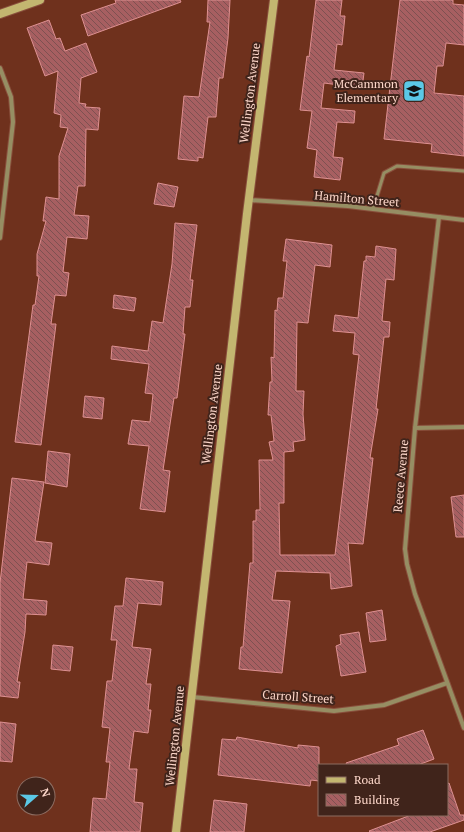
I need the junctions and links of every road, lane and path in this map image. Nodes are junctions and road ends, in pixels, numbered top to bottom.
1 (40, 0) edge
2 (274, 0) edge
3 (0, 14) edge
4 (0, 68) edge
5 (464, 172) edge
6 (248, 200) junction
7 (374, 209) junction
8 (439, 217) junction
9 (464, 220) edge
10 (0, 238) edge
11 (464, 427) edge
12 (415, 428) junction
13 (447, 683) junction
14 (191, 697) junction
15 (464, 728) edge
16 (176, 832) edge

1 - 3 street
2 - 6 street, Wellington Avenue
4 - 10 street
5 - 7 lane
6 - 7 street, Hamilton Street
6 - 14 street, Wellington Avenue
7 - 8 street, Hamilton Street
8 - 9 street, Hamilton Street
8 - 12 street, Reece Avenue
11 - 12 street
12 - 13 street, Reece Avenue
13 - 14 street, Carroll Street
13 - 15 street, Reece Avenue
14 - 16 street, Wellington Avenue

